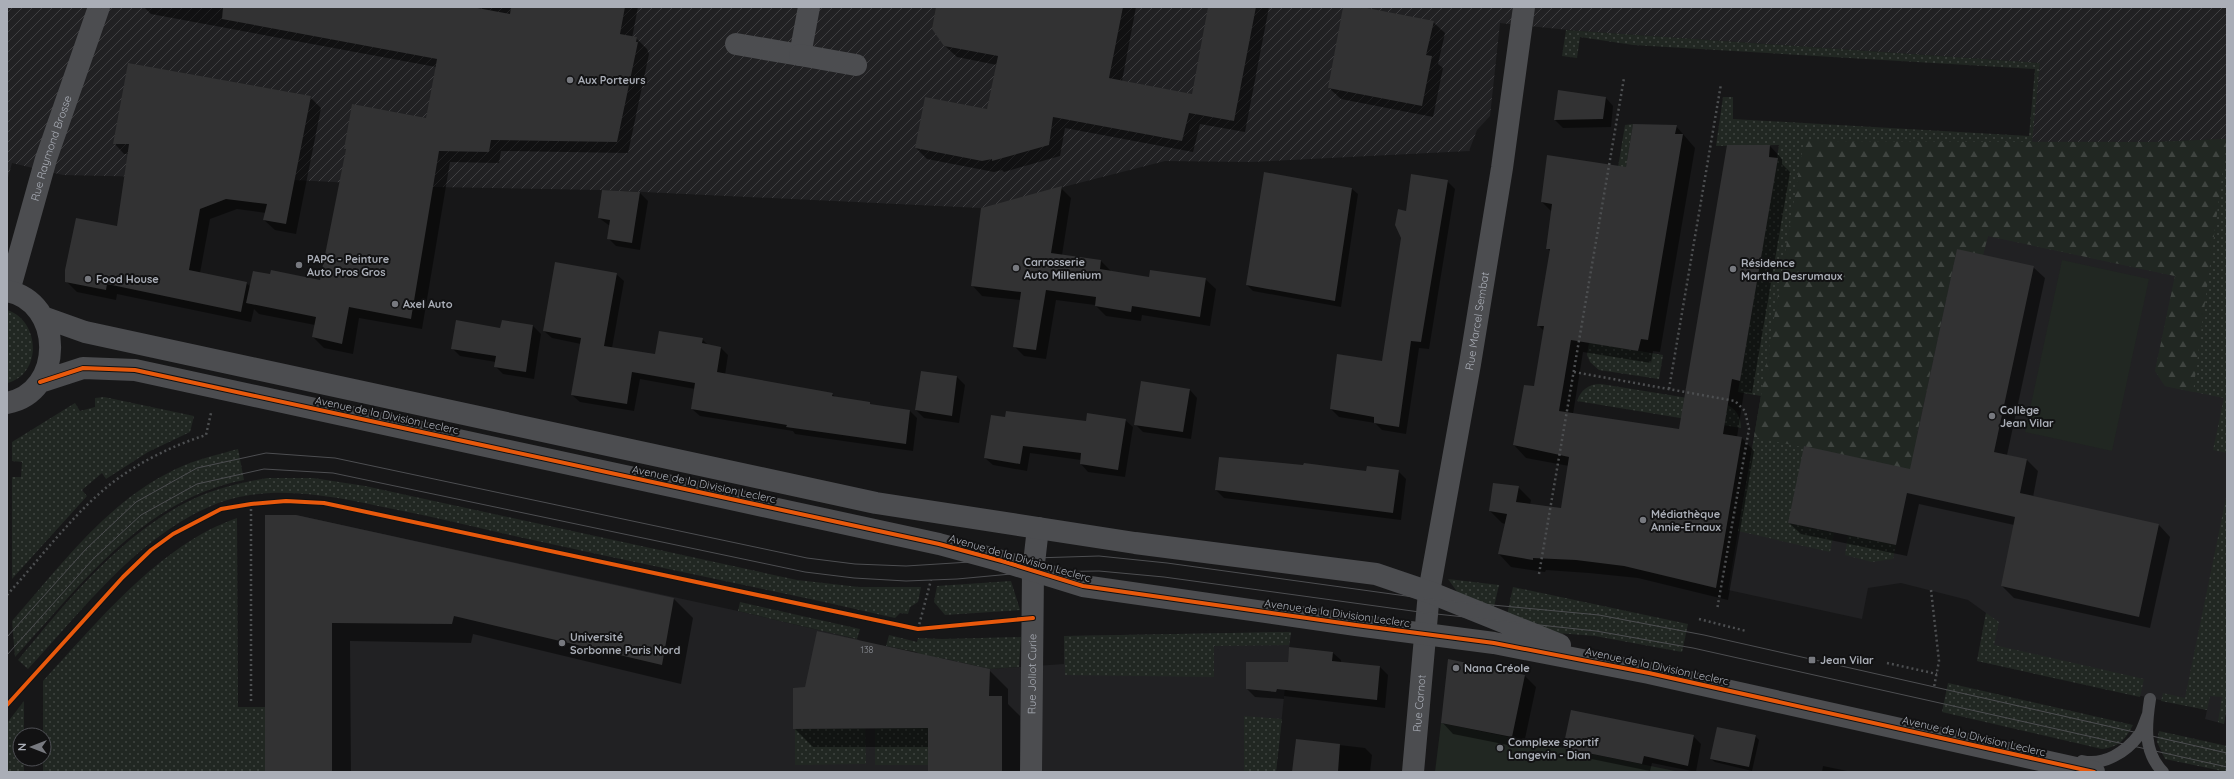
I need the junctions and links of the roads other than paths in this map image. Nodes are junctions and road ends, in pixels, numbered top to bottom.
1 (99, 7) edge
2 (809, 7) edge
3 (1524, 7) edge
4 (736, 44) dead end
5 (800, 55) junction
6 (856, 65) dead end
7 (8, 291) edge
8 (43, 317) junction
9 (40, 382) junction
10 (7, 403) edge
11 (1038, 528) junction
12 (1033, 570) junction
13 (1429, 592) junction
14 (1425, 634) junction
15 (1649, 673) junction
16 (2150, 699) dead end
17 (2148, 714) junction
18 (2026, 758) junction
19 (1031, 772) edge
20 (1413, 772) edge
21 (2094, 772) edge
22 (2163, 772) edge

1 - 7 street, Rue Raymond Brosse
2 - 5 street
3 - 13 street, Rue Marcel Sembat
4 - 5 street
5 - 6 street
7 - 8 street, Avenue de la Division Leclerc
8 - 9 street, Avenue de la Division Leclerc
8 - 11 street, Avenue de la Division Leclerc
9 - 10 street, Avenue de la Division Leclerc
9 - 12 street, Avenue de la Division Leclerc
11 - 12 street, Rue Joliot Curie
11 - 13 street, Avenue de la Division Leclerc
12 - 14 street, Avenue de la Division Leclerc
12 - 19 street, Rue Joliot Curie
13 - 14 street, Rue Marcel Sembat
13 - 15 street, Avenue de la Division Leclerc
14 - 15 street, Avenue de la Division Leclerc
14 - 20 street, Rue Carnot
15 - 18 street, Avenue de la Division Leclerc
16 - 17 lane
17 - 18 lane
17 - 22 lane
18 - 21 street, Avenue de la Division Leclerc

